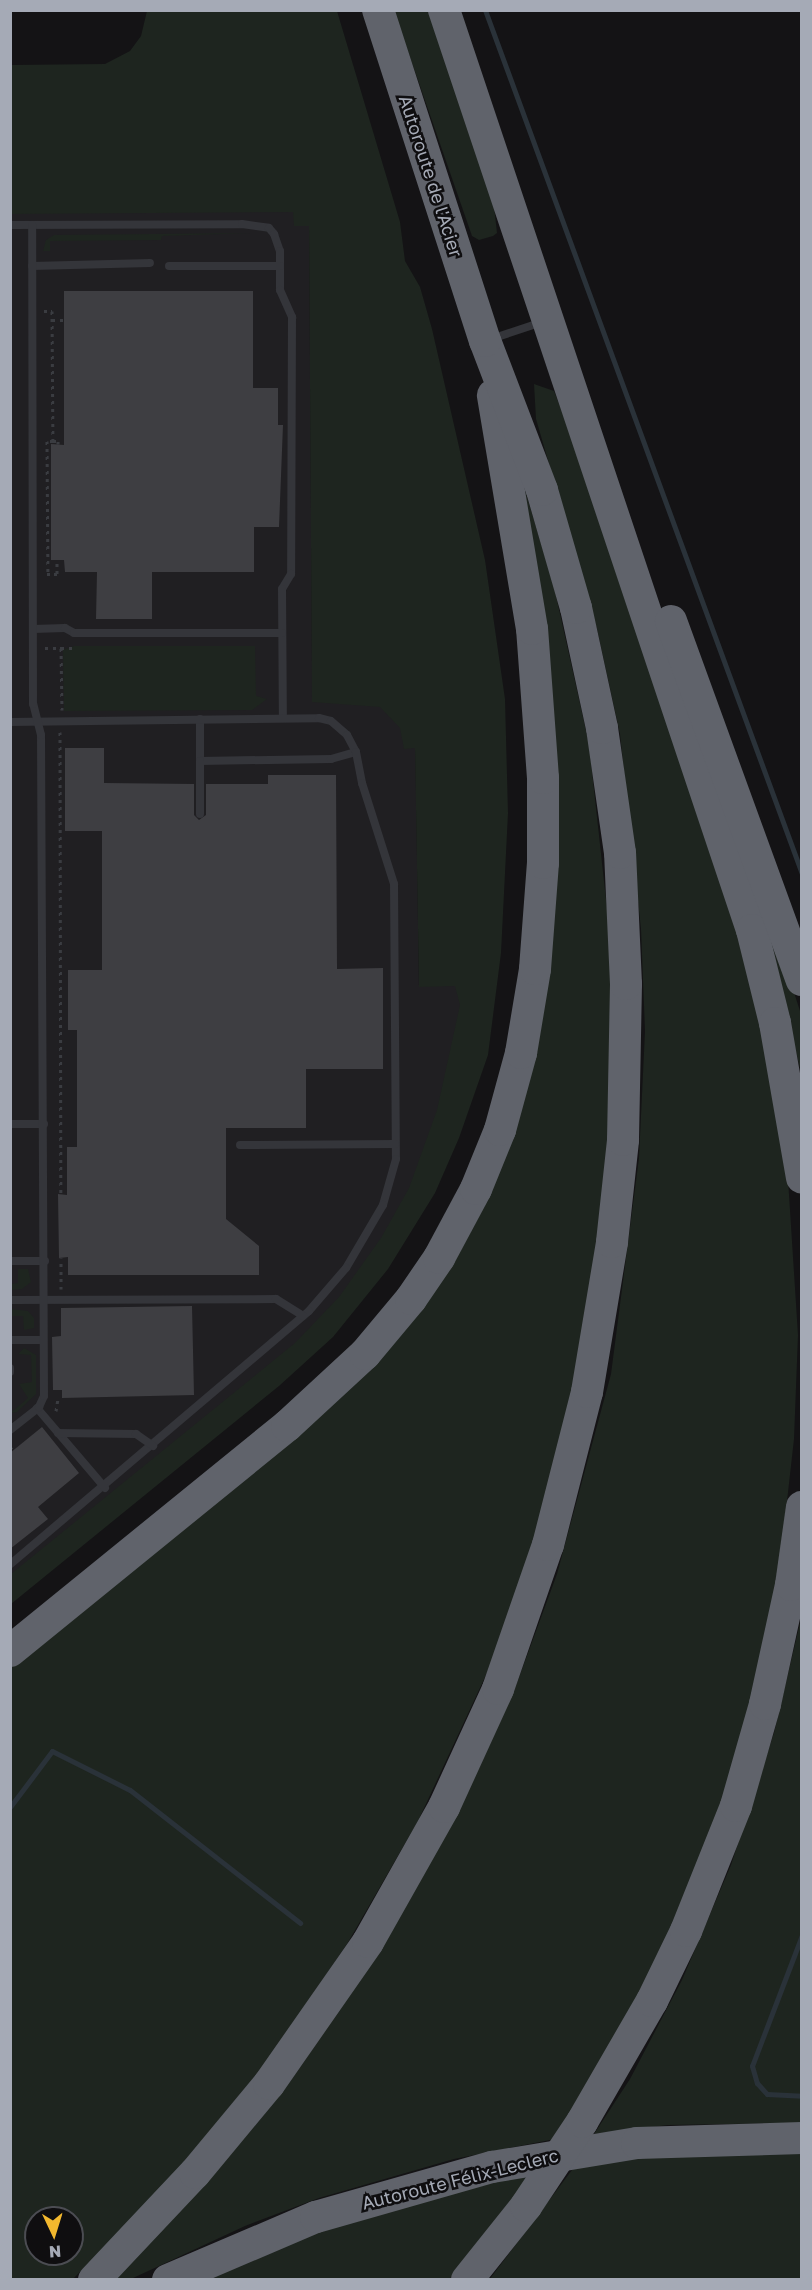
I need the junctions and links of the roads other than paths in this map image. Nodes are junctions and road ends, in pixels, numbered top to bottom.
1 (378, 10) edge
2 (444, 10) edge
3 (10, 225) edge
4 (32, 225) junction
5 (150, 263) dead end
6 (32, 266) junction
7 (169, 266) dead end
8 (280, 266) junction
9 (552, 318) junction
10 (485, 341) junction
11 (33, 629) junction
12 (282, 633) junction
13 (283, 718) junction
14 (200, 719) junction
15 (10, 722) edge
16 (38, 722) junction
17 (356, 752) junction
18 (200, 761) junction
19 (200, 814) dead end
20 (801, 980) edge
21 (10, 1124) edge
22 (44, 1124) junction
23 (395, 1144) junction
24 (240, 1145) dead end
25 (801, 1178) edge
26 (45, 1260) junction
27 (10, 1261) edge
28 (10, 1300) edge
29 (44, 1300) junction
30 (303, 1317) junction
31 (10, 1340) edge
32 (43, 1340) junction
33 (37, 1408) junction
34 (10, 1430) edge
35 (58, 1432) junction
36 (153, 1446) junction
37 (105, 1488) junction
38 (801, 1507) edge
39 (10, 1565) edge
40 (10, 1651) edge
41 (801, 2138) edge
42 (94, 2280) edge
43 (168, 2280) edge
44 (467, 2280) edge

1 - 10 highway, Autoroute de l'Acier
2 - 9 highway
3 - 4 lane
4 - 6 lane
4 - 8 lane
5 - 6 lane
6 - 11 lane
7 - 8 lane
8 - 12 lane
9 - 10 lane
9 - 20 highway
9 - 25 highway
10 - 40 highway
10 - 42 highway
11 - 12 lane
11 - 16 lane
12 - 13 lane
13 - 14 lane
13 - 17 lane
14 - 16 lane
14 - 18 lane
15 - 16 lane
16 - 22 lane
17 - 18 lane
17 - 23 lane
18 - 19 lane
21 - 22 lane
22 - 26 lane
23 - 24 lane
23 - 30 lane
26 - 27 lane
26 - 29 lane
28 - 29 lane
29 - 30 lane
29 - 32 lane
30 - 36 lane
31 - 32 lane
32 - 33 lane
33 - 34 lane
33 - 35 lane
35 - 36 lane
35 - 37 lane
36 - 37 lane
37 - 39 lane
38 - 44 highway
41 - 43 highway, Autoroute Félix-Leclerc

